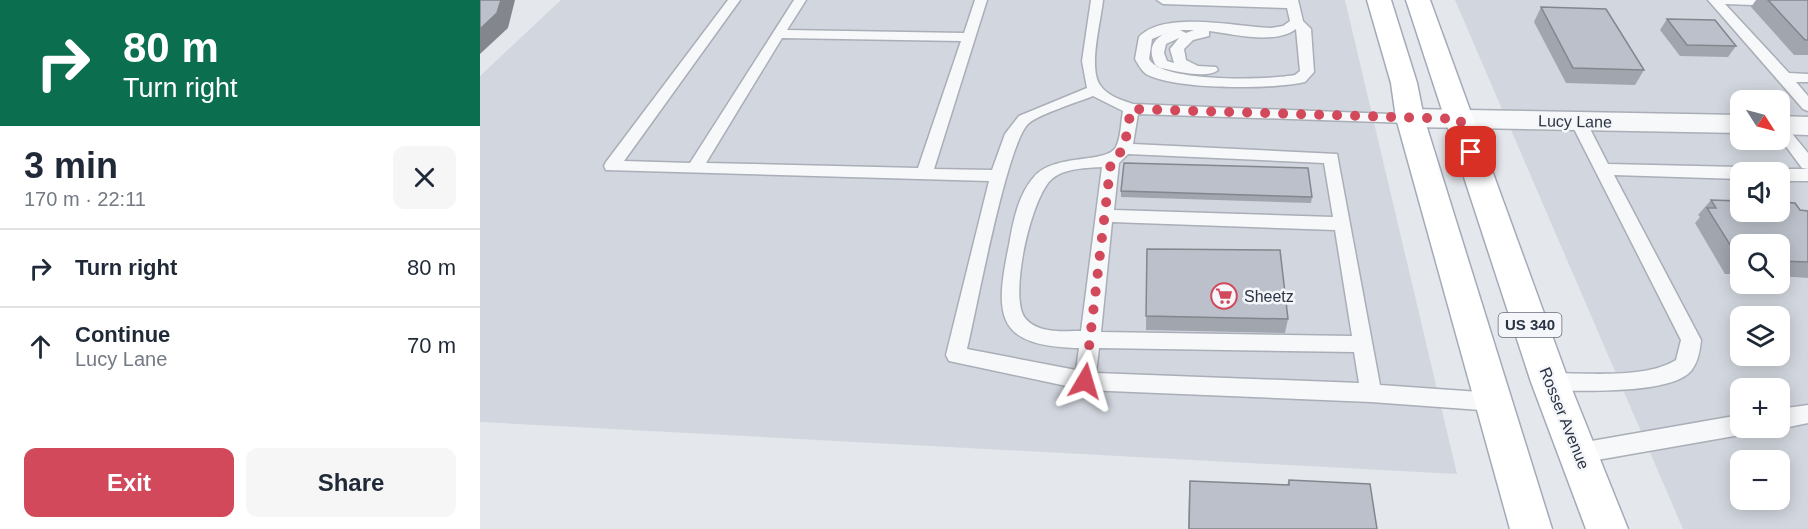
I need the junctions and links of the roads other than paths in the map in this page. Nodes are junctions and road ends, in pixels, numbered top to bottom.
1 (734, 0) edge
2 (800, 0) edge
3 (981, 0) edge
4 (1097, 0) edge
5 (1163, 0) edge
6 (1379, 0) edge
7 (1418, 0) edge
8 (1292, 2) edge
9 (1808, 3) edge
10 (1297, 22) junction
11 (1194, 33) junction
12 (1257, 33) junction
13 (778, 34) junction
14 (970, 37) junction
15 (1307, 65) junction
16 (1196, 70) junction
17 (1785, 77) junction
18 (1808, 78) edge
19 (1095, 90) junction
20 (1808, 106) edge
21 (1131, 109) junction
22 (1410, 118) junction
23 (1460, 119) junction
24 (1578, 121) junction
25 (1730, 124) edge
26 (1790, 126) edge
27 (1808, 126) edge
28 (1790, 140) edge
29 (1117, 155) junction
30 (1808, 164) edge
31 (695, 167) junction
32 (1602, 169) junction
33 (1730, 173) edge
34 (1790, 174) edge
35 (924, 175) junction
36 (1808, 175) edge
37 (998, 176) junction
38 (1104, 216) junction
39 (1342, 224) junction
40 (1090, 339) junction
41 (1363, 345) junction
42 (1085, 381) junction
43 (1550, 382) junction
44 (1371, 393) junction
45 (1494, 402) junction
46 (1808, 414) edge
47 (1790, 416) edge
48 (1730, 427) edge
49 (1580, 453) junction
50 (1531, 529) edge
51 (1607, 529) edge

1 - 31 lane
2 - 13 lane
3 - 14 lane
4 - 19 lane
5 - 8 lane
6 - 22 main road, US 340
7 - 23 main road, Rosser Avenue / US 340
8 - 10 lane
9 - 17 lane
10 - 12 lane
10 - 15 lane
11 - 12 lane
11 - 16 lane
11 - 16 lane
12 - 15 lane
13 - 14 lane
13 - 31 lane
14 - 35 lane
15 - 16 lane
17 - 18 lane
17 - 20 lane
19 - 21 lane
19 - 37 lane
21 - 22 lane
21 - 29 lane
22 - 23 street, Lucy Lane
22 - 45 main road, US 340
23 - 24 street, Lucy Lane
23 - 43 main road, Rosser Avenue / US 340
24 - 25 street, Lucy Lane
24 - 32 lane
26 - 27 street
28 - 30 lane
29 - 38 lane
29 - 39 lane
29 - 40 lane
31 - 35 lane
32 - 33 lane
32 - 43 lane
34 - 36 lane
35 - 37 lane
37 - 42 lane
38 - 39 lane
38 - 40 lane
39 - 41 lane
40 - 41 lane
40 - 42 lane
41 - 44 lane
42 - 44 lane
43 - 49 main road, Rosser Avenue / US 340
44 - 45 lane
45 - 50 main road, US 340
46 - 47 lane
48 - 49 lane
49 - 51 main road, Rosser Avenue / US 340

